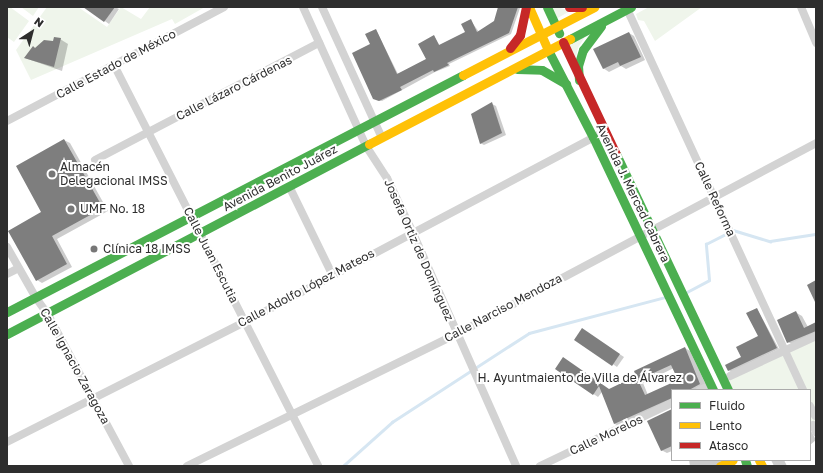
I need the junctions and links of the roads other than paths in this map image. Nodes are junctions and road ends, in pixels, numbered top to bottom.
1 (224, 7) edge
2 (303, 7) edge
3 (322, 7) edge
4 (526, 7) edge
5 (529, 7) edge
6 (547, 7) edge
7 (569, 7) edge
8 (582, 7) edge
9 (594, 7) edge
10 (801, 7) edge
11 (629, 8) edge
12 (608, 19) junction
13 (556, 26) junction
14 (541, 34) junction
15 (563, 42) junction
16 (319, 43) junction
17 (816, 43) edge
18 (509, 50) junction
19 (548, 50) junction
20 (114, 65) junction
21 (514, 70) junction
22 (579, 80) junction
23 (566, 84) junction
24 (374, 120) junction
25 (7, 121) edge
26 (358, 128) junction
27 (148, 132) junction
28 (604, 132) junction
29 (593, 137) junction
30 (382, 138) junction
31 (816, 143) edge
32 (366, 146) junction
33 (95, 160) dead end
34 (290, 188) junction
35 (714, 197) junction
36 (191, 216) junction
37 (652, 229) junction
38 (412, 231) junction
39 (200, 233) junction
40 (640, 235) junction
41 (7, 247) edge
42 (19, 268) junction
43 (7, 274) edge
44 (332, 274) junction
45 (682, 292) junction
46 (670, 297) junction
47 (36, 298) junction
48 (7, 312) edge
49 (47, 313) junction
50 (245, 322) junction
51 (7, 334) edge
52 (456, 334) junction
53 (816, 336) edge
54 (784, 351) junction
55 (730, 376) dead end
56 (712, 388) edge
57 (728, 389) edge
58 (802, 389) edge
59 (92, 397) junction
60 (671, 403) edge
61 (811, 410) edge
62 (292, 416) junction
63 (814, 421) edge
64 (7, 442) edge
65 (731, 461) edge
66 (129, 466) edge
67 (187, 466) edge
68 (318, 466) edge
69 (516, 466) edge
70 (540, 466) edge
71 (720, 466) edge

1 - 20 street, Calle Estado de México
2 - 16 street, Josefa Ortiz de Domínguez
3 - 24 street
4 - 18 main road
5 - 14 main road, Avenida J. Merced Cabrera
6 - 13 main road, Avenida J. Merced Cabrera
7 - 8 main road
9 - 13 main road, Avenida Benito Juárez
10 - 17 street
11 - 12 main road, Avenida Benito Juárez
11 - 35 street, Calle Reforma
12 - 15 main road, Avenida Benito Juárez
12 - 22 main road
13 - 14 main road, Avenida Benito Juárez
13 - 15 main road, Avenida J. Merced Cabrera
14 - 18 main road, Avenida Benito Juárez
14 - 19 main road, Avenida J. Merced Cabrera
15 - 19 main road, Avenida Benito Juárez
15 - 22 main road, Avenida J. Merced Cabrera
16 - 26 street, Josefa Ortiz de Domínguez
16 - 27 street, Calle Lázaro Cárdenas
18 - 24 main road, Avenida Benito Juárez
19 - 21 main road, Avenida Benito Juárez
19 - 23 main road, Avenida J. Merced Cabrera
20 - 25 street, Calle Estado de México
20 - 27 street, Calle Juan Escutia
21 - 23 main road
21 - 30 main road, Avenida Benito Juárez
22 - 28 main road, Avenida J. Merced Cabrera
23 - 29 main road, Avenida J. Merced Cabrera
24 - 26 main road, Avenida Benito Juárez
24 - 30 street
26 - 32 street, Josefa Ortiz de Domínguez
26 - 36 main road, Avenida Benito Juárez
27 - 33 street, Calle Lázaro Cárdenas
27 - 36 street, Calle Juan Escutia
28 - 29 street, Calle Adolfo López Mateos
28 - 37 main road, Avenida J. Merced Cabrera
29 - 38 street, Calle Adolfo López Mateos
29 - 40 main road, Avenida J. Merced Cabrera
30 - 32 main road, Avenida Benito Juárez
31 - 35 street, Calle Narciso Mendoza
32 - 34 main road, Avenida Benito Juárez
32 - 38 street, Josefa Ortiz de Domínguez
34 - 39 main road, Avenida Benito Juárez
34 - 44 street
35 - 37 street, Calle Narciso Mendoza
35 - 54 street, Calle Reforma
36 - 39 street, Calle Juan Escutia
36 - 47 main road, Avenida Benito Juárez
37 - 40 street, Calle Narciso Mendoza
37 - 45 main road, Avenida J. Merced Cabrera
38 - 44 street, Calle Adolfo López Mateos
38 - 52 street, Josefa Ortiz de Domínguez
39 - 49 main road, Avenida Benito Juárez
39 - 50 street, Calle Juan Escutia
40 - 46 main road, Avenida J. Merced Cabrera
40 - 52 street, Calle Narciso Mendoza
41 - 42 street, Calle Ignacio Zaragoza
42 - 43 street
42 - 47 street, Calle Ignacio Zaragoza
44 - 50 street, Calle Adolfo López Mateos
45 - 46 main road
45 - 57 main road, Avenida J. Merced Cabrera
46 - 56 main road, Avenida J. Merced Cabrera
47 - 48 main road, Avenida Benito Juárez
47 - 49 street, Calle Ignacio Zaragoza
49 - 51 main road, Avenida Benito Juárez
49 - 59 street, Calle Ignacio Zaragoza
50 - 59 street, Calle Adolfo López Mateos
50 - 62 street, Calle Juan Escutia
52 - 62 street, Calle Narciso Mendoza
52 - 69 street, Josefa Ortiz de Domínguez
53 - 54 street
54 - 55 street
54 - 58 street, Calle Reforma
59 - 64 street, Calle Adolfo López Mateos
59 - 66 street, Calle Ignacio Zaragoza
60 - 70 street, Calle Morelos
61 - 63 street
62 - 67 street, Calle Narciso Mendoza
62 - 68 street, Calle Juan Escutia
65 - 71 main road

